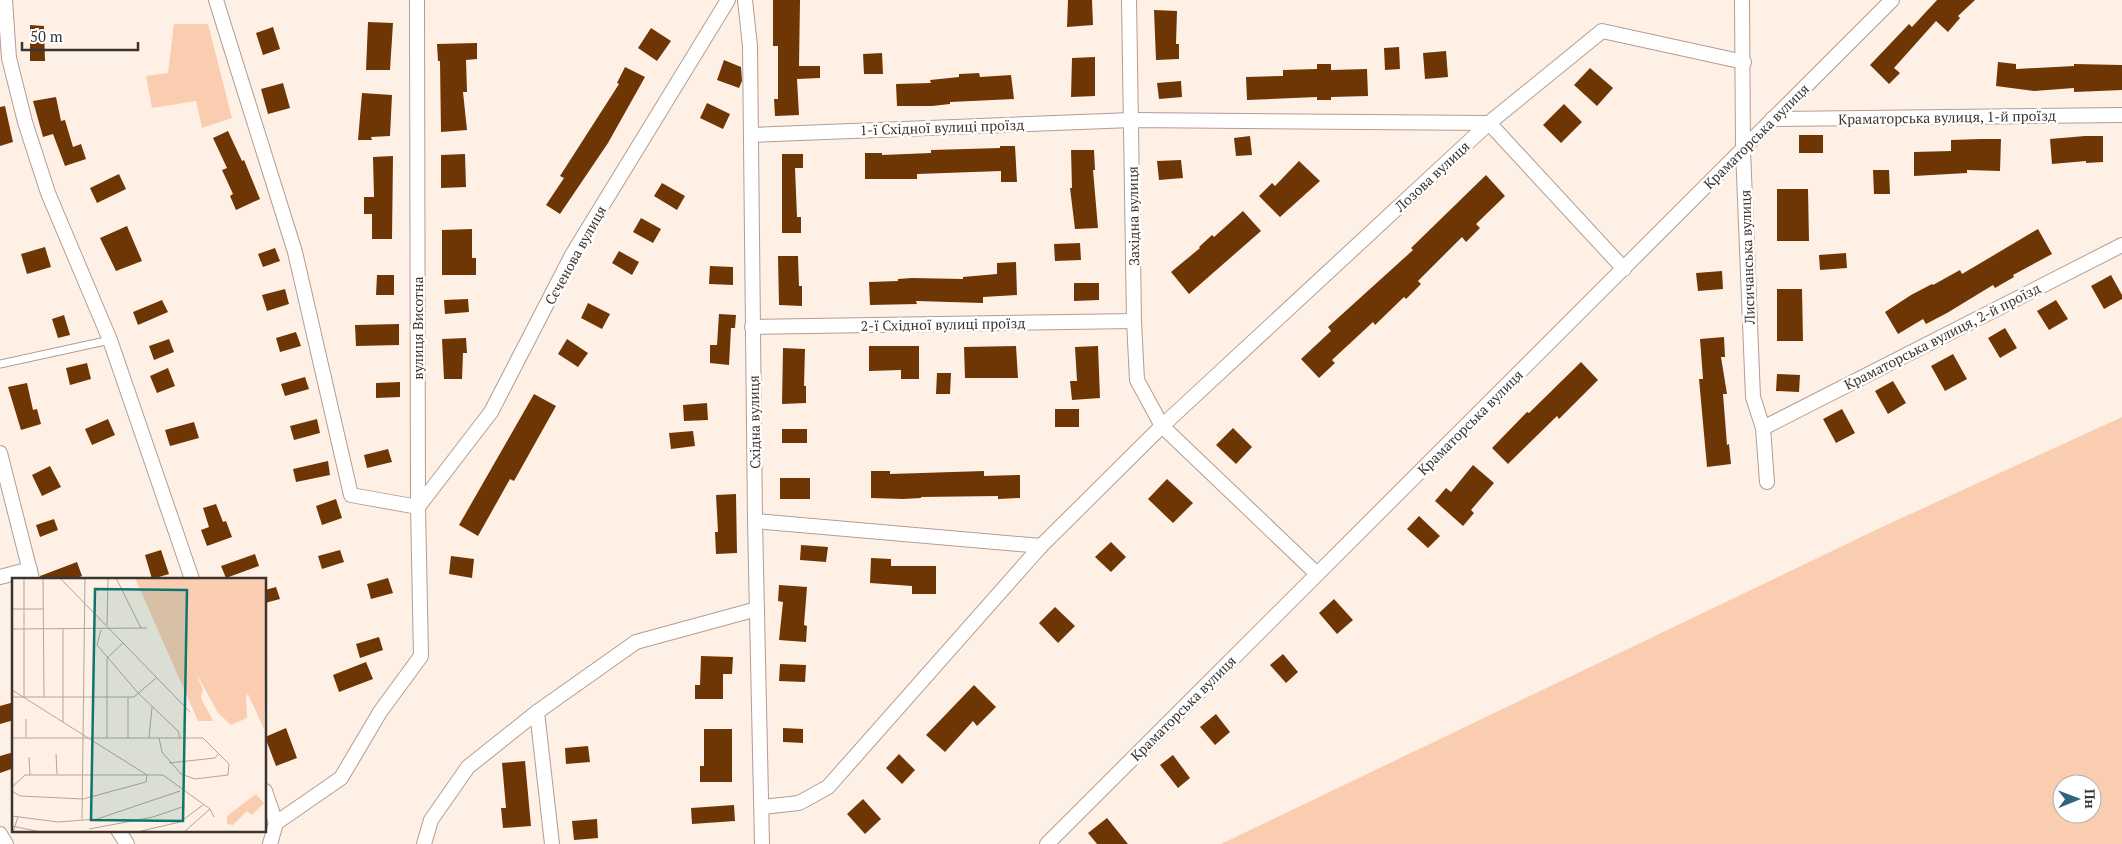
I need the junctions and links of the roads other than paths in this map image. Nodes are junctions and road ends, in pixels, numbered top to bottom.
1 (5, 0) edge
2 (216, 0) edge
3 (417, 0) edge
4 (728, 0) edge
5 (745, 0) edge
6 (1128, 0) edge
7 (1742, 0) edge
8 (1892, 0) edge
9 (1744, 62) junction
10 (2122, 115) edge
11 (1772, 119) junction
12 (1132, 120) junction
13 (1489, 123) junction
14 (752, 135) junction
15 (1743, 150) junction
16 (2122, 244) edge
17 (1624, 269) junction
18 (1134, 321) junction
19 (752, 328) junction
20 (110, 340) junction
21 (0, 364) edge
22 (1162, 426) junction
23 (1763, 428) junction
24 (0, 453) edge
25 (1767, 482) dead end
26 (418, 507) junction
27 (755, 521) junction
28 (1041, 546) junction
29 (31, 574) edge
30 (1317, 574) junction
31 (0, 577) edge
32 (192, 578) edge
33 (757, 609) junction
34 (537, 712) junction
35 (266, 794) edge
36 (762, 807) junction
37 (276, 823) junction
38 (119, 832) edge
39 (0, 834) edge
40 (6, 844) edge
41 (127, 844) edge
42 (270, 844) edge
43 (424, 844) edge
44 (552, 844) edge
45 (762, 844) edge
46 (1047, 844) edge

1 - 20 street
2 - 26 street
3 - 26 street, вулиця Висотна
4 - 26 street, Сєченова вулиця
5 - 14 street, Східна вулиця
6 - 12 street, Західна вулиця
7 - 9 street, Лисичанська вулиця
8 - 11 street, Краматорська вулиця
9 - 13 street, Лозова вулиця
9 - 15 street, Лисичанська вулиця
10 - 11 street, Краматорська вулиця, 1-й проїзд
11 - 15 street, Краматорська вулиця
12 - 13 street, 1-ї Східної вулиці проїзд
12 - 14 street, 1-ї Східної вулиці проїзд
12 - 18 street, Західна вулиця
13 - 17 street
13 - 22 street, Лозова вулиця
14 - 19 street, Східна вулиця
15 - 17 street, Краматорська вулиця
15 - 23 street, Лисичанська вулиця
16 - 23 street, Краматорська вулиця, 2-й проїзд
17 - 30 street, Краматорська вулиця
18 - 19 street, 2-ї Східної вулиці проїзд
18 - 22 street, Західна вулиця
19 - 27 street, Східна вулиця
20 - 21 lane
20 - 32 street
22 - 28 street, Лозова вулиця
22 - 30 street, Західна вулиця
23 - 25 street, Лисичанська вулиця
24 - 29 street
26 - 37 street, вулиця Висотна
27 - 28 street
27 - 33 street, Східна вулиця
28 - 36 street, Лозова вулиця
29 - 31 street
30 - 46 street, Краматорська вулиця
33 - 34 street
33 - 36 street, Східна вулиця
34 - 43 street
34 - 44 street
35 - 37 street
36 - 45 street, Східна вулиця
37 - 42 street
38 - 41 street
39 - 40 street

